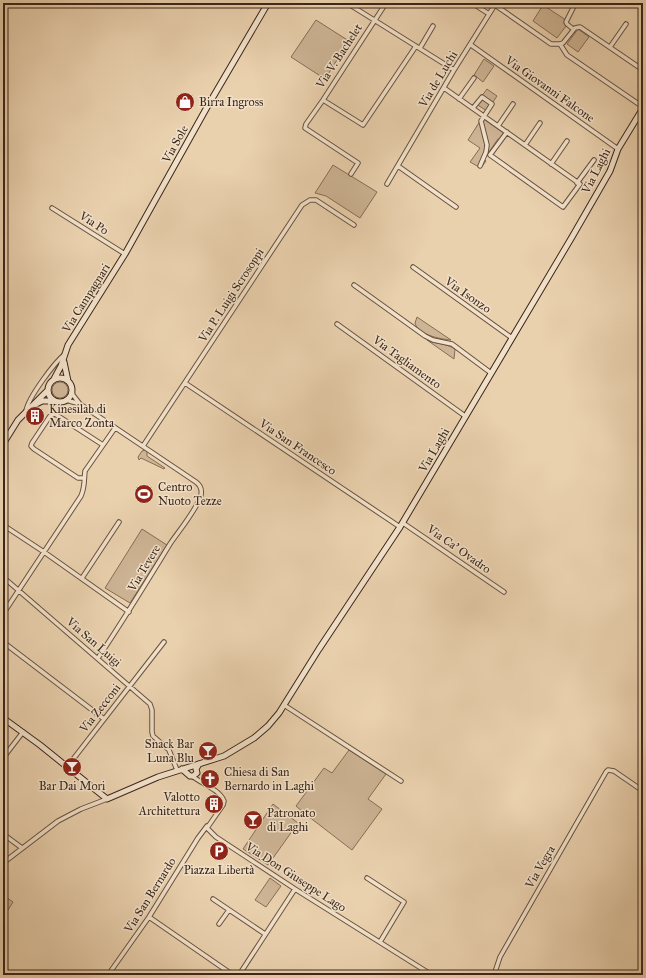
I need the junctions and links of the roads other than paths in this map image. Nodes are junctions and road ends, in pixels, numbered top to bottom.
1 (268, 3) edge
2 (348, 3) edge
3 (386, 3) edge
4 (472, 3) edge
5 (569, 3) edge
6 (496, 4) edge
7 (489, 14) junction
8 (375, 20) junction
9 (626, 24) dead end
10 (433, 26) dead end
11 (573, 29) junction
12 (560, 44) junction
13 (471, 45) junction
14 (418, 47) junction
15 (610, 47) junction
16 (454, 70) junction
17 (643, 70) edge
18 (474, 78) dead end
19 (444, 88) junction
20 (460, 98) junction
21 (322, 100) junction
22 (513, 104) dead end
23 (643, 107) edge
24 (473, 108) junction
25 (484, 116) junction
26 (540, 123) dead end
27 (498, 126) junction
28 (507, 132) junction
29 (567, 141) dead end
30 (524, 145) junction
31 (618, 149) junction
32 (594, 160) dead end
33 (551, 164) junction
34 (398, 166) junction
35 (480, 166) dead end
36 (351, 174) dead end
37 (577, 182) junction
38 (387, 184) dead end
39 (456, 207) dead end
40 (52, 208) dead end
41 (354, 225) dead end
42 (125, 254) junction
43 (413, 267) dead end
44 (354, 285) dead end
45 (337, 324) dead end
46 (512, 338) junction
47 (65, 353) junction
48 (63, 360) junction
49 (492, 372) junction
50 (54, 379) junction
51 (68, 381) junction
52 (185, 383) junction
53 (48, 390) junction
54 (72, 391) junction
55 (66, 400) junction
56 (54, 401) junction
57 (80, 404) junction
58 (33, 405) junction
59 (26, 412) junction
60 (465, 416) junction
61 (115, 428) junction
62 (3, 444) edge
63 (103, 445) junction
64 (143, 446) junction
65 (84, 478) junction
66 (118, 522) dead end
67 (401, 525) junction
68 (3, 526) edge
69 (44, 552) junction
70 (3, 576) edge
71 (82, 578) junction
72 (19, 590) junction
73 (504, 592) dead end
74 (129, 612) junction
75 (3, 614) edge
76 (3, 617) edge
77 (3, 642) edge
78 (164, 642) dead end
79 (98, 658) junction
80 (130, 686) junction
81 (284, 705) junction
82 (3, 718) edge
83 (104, 718) junction
84 (22, 732) junction
85 (3, 758) edge
86 (67, 767) junction
87 (180, 770) junction
88 (192, 771) junction
89 (402, 781) dead end
90 (643, 791) edge
91 (107, 799) junction
92 (208, 825) junction
93 (3, 834) edge
94 (22, 848) junction
95 (3, 863) edge
96 (367, 878) dead end
97 (295, 889) junction
98 (213, 899) dead end
99 (229, 910) junction
100 (149, 917) junction
101 (219, 924) dead end
102 (265, 934) junction
103 (380, 942) junction
104 (108, 975) edge
105 (232, 975) edge
106 (239, 975) edge
107 (432, 975) edge
108 (494, 975) edge

1 - 42 street, Via Sole
2 - 8 street
3 - 8 street, Via V. Bachelet
4 - 7 street
5 - 11 street
6 - 7 street, Via de Luchi
6 - 12 street
7 - 13 street, Via de Luchi
8 - 14 street
8 - 21 street, Via V. Bachelet
9 - 15 street
10 - 14 street
11 - 12 street
11 - 15 street
12 - 23 street
13 - 16 street, Via de Luchi
13 - 31 street, Via Giovanni Falcone
14 - 16 street
14 - 21 street, Via V. Bachelet
15 - 17 street
16 - 19 street, Via de Luchi
18 - 20 street
19 - 20 street
19 - 34 street, Via de Luchi
20 - 24 street
21 - 36 street
22 - 27 street
23 - 31 street, Via Laghi
24 - 25 street
24 - 25 street
25 - 27 street
25 - 35 street
26 - 30 street
27 - 28 street
28 - 30 street
28 - 37 street
29 - 33 street
30 - 33 street
31 - 46 street, Via Laghi
32 - 37 street
33 - 37 street
34 - 38 street, Via de Luchi
34 - 39 street
40 - 42 street, Via Po
41 - 52 street, Via P. Luigi Scrosoppi
42 - 47 street, Via Campagnari
43 - 46 street, Via Isonzo
44 - 49 street
45 - 60 street, Via Tagliamento
46 - 49 street, Via Laghi
47 - 48 street, Via Campagnari
47 - 59 street, Via Campagnari
48 - 50 street, Via Campagnari
48 - 51 street, Via Campagnari
49 - 60 street, Via Laghi
50 - 51 street
50 - 53 street
51 - 54 street
52 - 64 street, Via P. Luigi Scrosoppi
52 - 67 street, Via San Francesco
53 - 56 street
53 - 58 street, Via Campagnari
54 - 55 street
54 - 57 street
55 - 56 street
55 - 57 street
56 - 58 street
57 - 61 street
58 - 59 street, Via Campagnari
59 - 62 street, Via Campagnari
60 - 67 street, Via Laghi
61 - 63 street
61 - 64 street
63 - 65 street
63 - 65 street
64 - 74 street, Via Tevere
65 - 69 street
66 - 71 street
67 - 73 street, Via Ca' Ovadro
67 - 81 street, Via Laghi
68 - 69 street
69 - 71 street
69 - 72 street
70 - 72 street, Via San Luigi
71 - 74 street
72 - 75 street
72 - 79 street, Via San Luigi
74 - 79 street, Via Tevere
75 - 76 street
77 - 83 street
78 - 80 street
79 - 80 street, Via San Luigi
80 - 83 street, Via Zecconi
80 - 87 street, Via Zecconi
81 - 88 street, Via Laghi
81 - 89 street
82 - 84 street
83 - 86 street, Via Zecconi
84 - 85 street
84 - 86 street
86 - 91 street
87 - 88 street
87 - 91 street
88 - 92 street
90 - 108 street, Via Vegra
91 - 94 street
92 - 97 street, Via Don Giuseppe Lago
92 - 100 street, Via San Bernardo
93 - 94 street
94 - 95 street
96 - 103 street
97 - 102 street
97 - 103 street, Via Don Giuseppe Lago
98 - 99 street
99 - 101 street
99 - 102 street
100 - 104 street, Via San Bernardo
100 - 105 street
102 - 106 street
103 - 107 street, Via Don Giuseppe Lago

